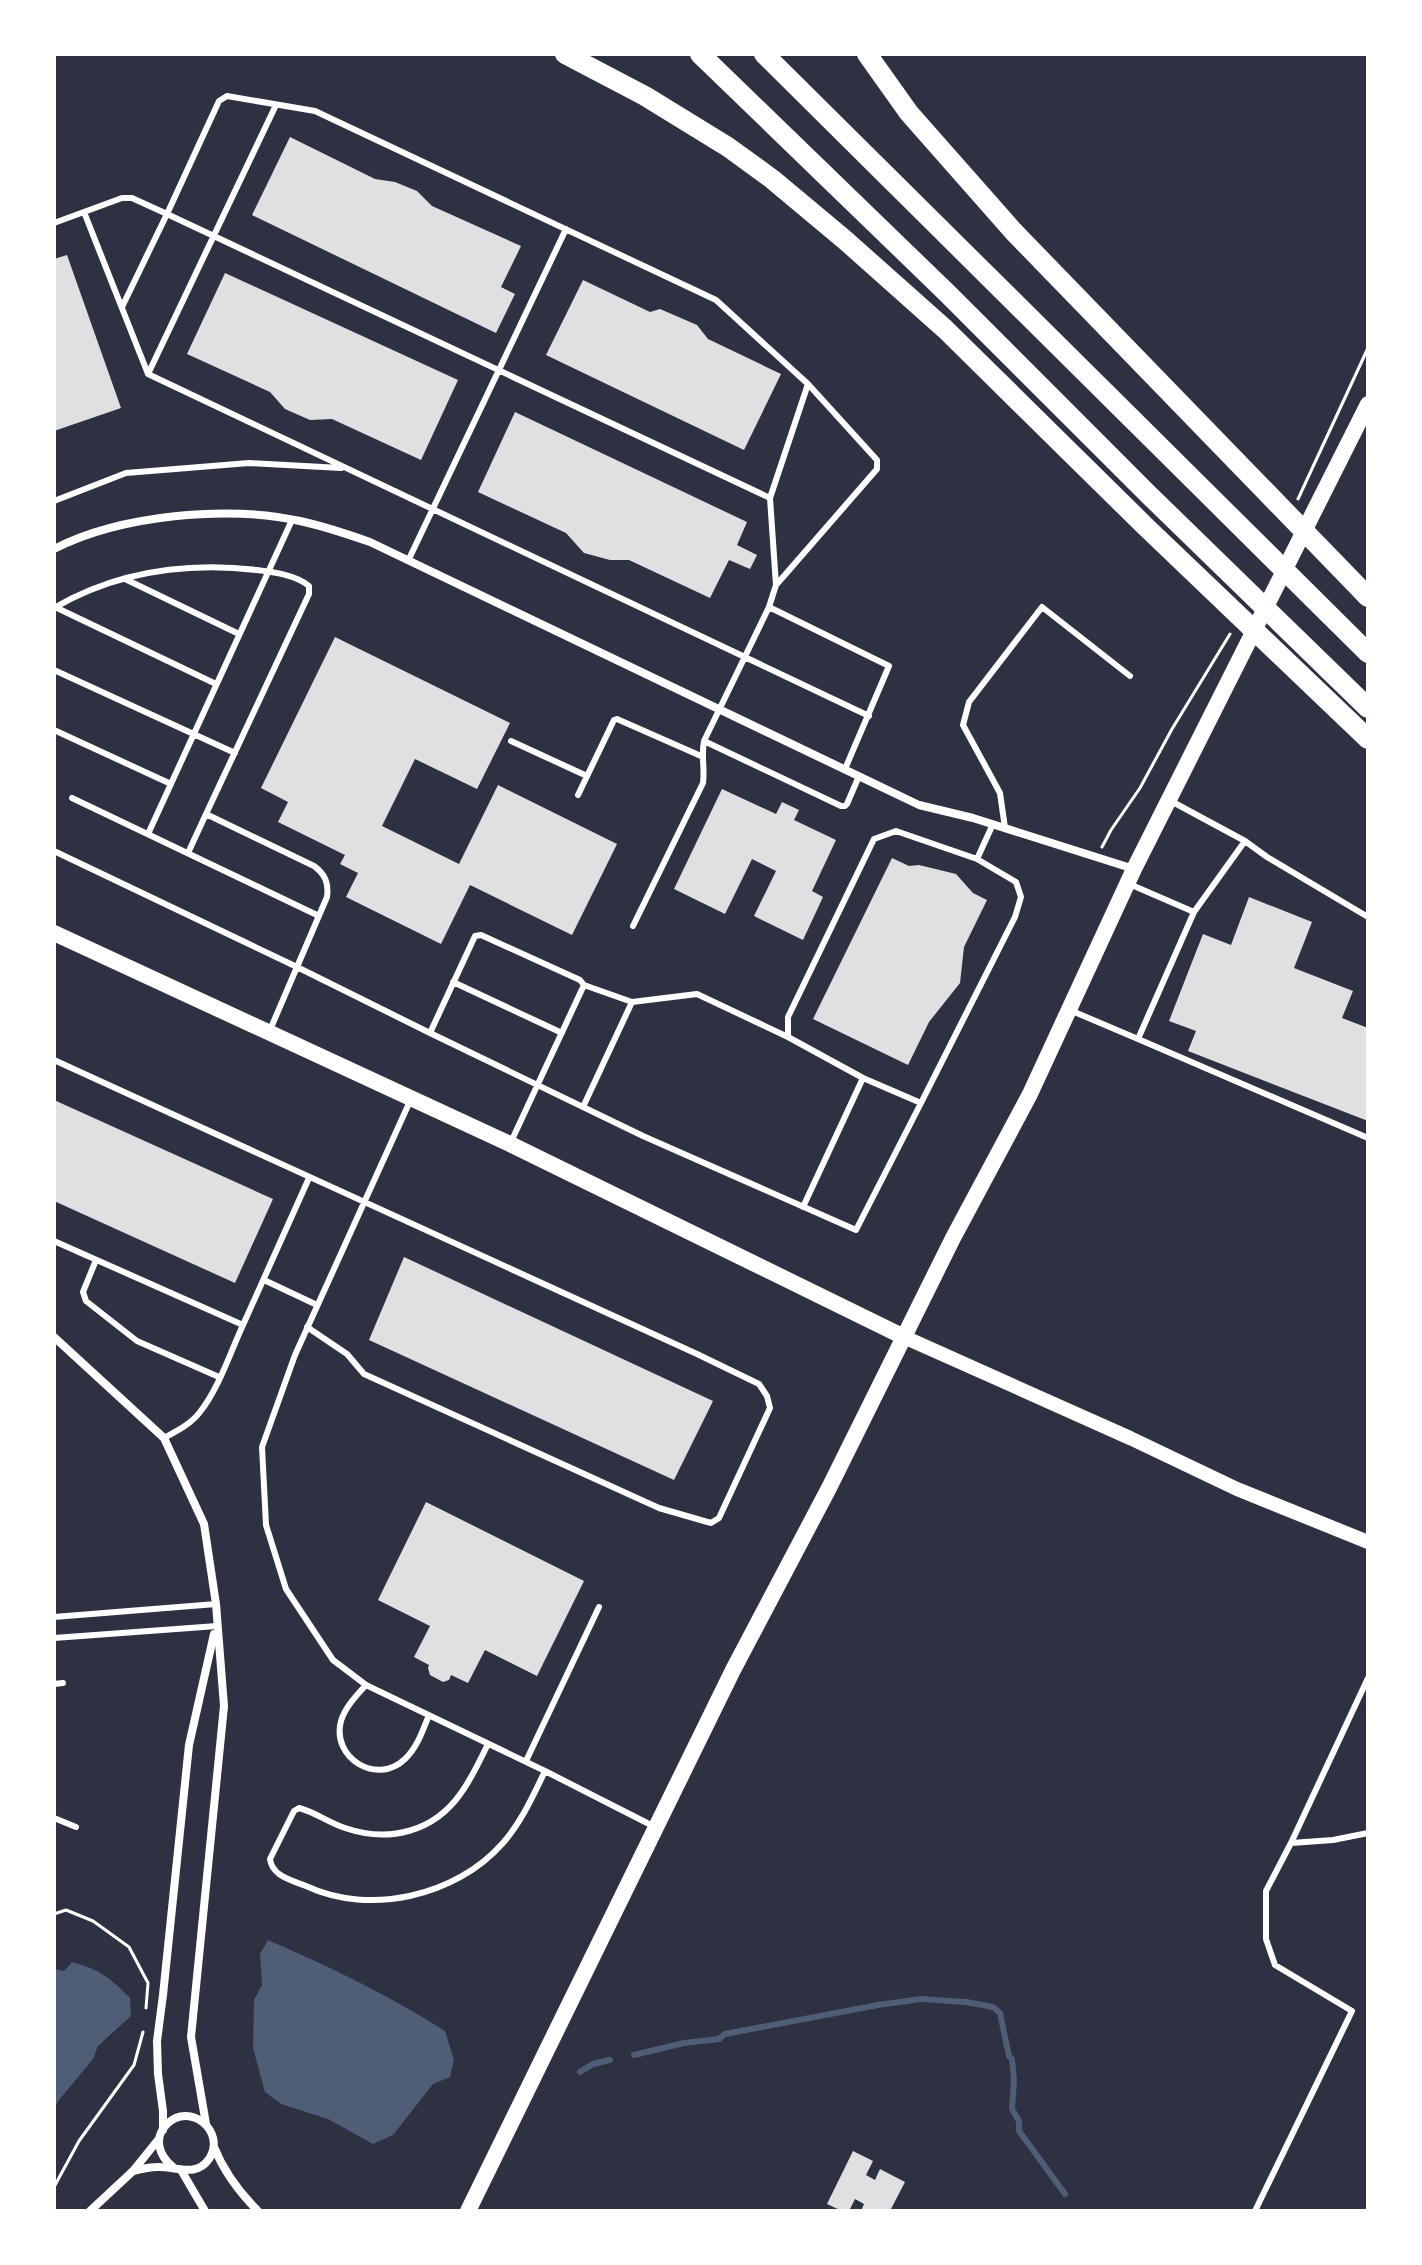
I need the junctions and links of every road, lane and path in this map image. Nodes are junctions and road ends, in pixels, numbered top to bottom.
1 (565, 54) edge
2 (700, 54) edge
3 (764, 54) edge
4 (867, 54) edge
5 (276, 105) junction
6 (84, 212) junction
7 (167, 214) junction
8 (54, 223) edge
9 (566, 229) junction
10 (215, 235) junction
11 (122, 307) junction
12 (498, 369) junction
13 (148, 374) junction
14 (808, 384) junction
15 (1368, 404) edge
16 (346, 469) junction
17 (770, 498) junction
18 (54, 501) edge
19 (432, 509) junction
20 (292, 520) junction
21 (54, 549) edge
22 (408, 561) junction
23 (268, 571) junction
24 (125, 579) junction
25 (776, 585) junction
26 (1368, 597) edge
27 (769, 607) junction
28 (55, 608) edge
29 (239, 634) junction
30 (1368, 653) edge
31 (744, 657) junction
32 (54, 670) edge
33 (1130, 676) dead end
34 (216, 684) junction
35 (1368, 708) edge
36 (719, 709) junction
37 (869, 716) junction
38 (54, 730) edge
39 (193, 734) junction
40 (1368, 739) edge
41 (511, 741) dead end
42 (704, 741) junction
43 (235, 753) junction
44 (701, 756) junction
45 (845, 769) junction
46 (587, 776) junction
47 (859, 776) junction
48 (171, 784) junction
49 (578, 795) dead end
50 (72, 798) dead end
51 (1169, 800) junction
52 (206, 814) junction
53 (993, 824) junction
54 (1005, 828) junction
55 (148, 834) junction
56 (1245, 841) junction
57 (54, 851) edge
58 (188, 853) junction
59 (977, 859) junction
60 (1130, 876) junction
61 (1194, 912) junction
62 (319, 916) junction
63 (1368, 917) edge
64 (633, 926) dead end
65 (54, 933) edge
66 (297, 967) junction
67 (453, 982) junction
68 (584, 985) junction
69 (632, 1002) junction
70 (1069, 1010) junction
71 (430, 1033) junction
72 (562, 1033) junction
73 (269, 1034) junction
74 (788, 1037) junction
75 (1138, 1039) junction
76 (54, 1060) edge
77 (863, 1078) junction
78 (538, 1084) junction
79 (411, 1098) junction
80 (921, 1103) junction
81 (583, 1107) junction
82 (1368, 1138) edge
83 (510, 1144) junction
84 (309, 1178) junction
85 (364, 1203) junction
86 (803, 1207) junction
87 (54, 1241) edge
88 (96, 1260) junction
89 (264, 1280) junction
90 (317, 1305) junction
91 (243, 1325) junction
92 (307, 1327) junction
93 (54, 1337) edge
94 (904, 1337) junction
95 (219, 1377) junction
96 (164, 1438) junction
97 (1368, 1542) edge
98 (216, 1604) junction
99 (599, 1607) dead end
100 (54, 1617) edge
101 (217, 1626) junction
102 (54, 1638) edge
103 (1368, 1678) edge
104 (63, 1683) dead end
105 (54, 1684) edge
106 (366, 1685) junction
107 (429, 1715) junction
108 (488, 1744) junction
109 (526, 1761) junction
110 (545, 1771) junction
111 (54, 1818) edge
112 (76, 1827) dead end
113 (655, 1827) junction
114 (1368, 1833) edge
115 (1291, 1843) junction
116 (54, 1914) edge
117 (146, 2010) dead end
118 (145, 2024) dead end
119 (206, 2124) junction
120 (161, 2134) junction
121 (214, 2147) junction
122 (177, 2169) junction
123 (133, 2171) junction
124 (54, 2187) edge
125 (90, 2211) edge
126 (205, 2211) edge
127 (258, 2211) edge
128 (468, 2211) edge
129 (1255, 2211) edge

1 - 40 highway
2 - 35 highway
3 - 30 highway
4 - 26 highway
5 - 7 lane
5 - 9 lane
5 - 10 lane
6 - 7 lane
6 - 8 lane
6 - 11 lane
7 - 10 lane
7 - 11 lane
9 - 12 lane
9 - 14 lane
10 - 12 lane
10 - 13 lane
11 - 13 lane
12 - 17 lane
12 - 19 lane
13 - 16 lane
14 - 17 lane
14 - 25 lane
15 - 51 main road
16 - 18 lane
16 - 19 lane
17 - 25 lane
19 - 22 lane
19 - 31 lane
20 - 21 street
20 - 22 street
20 - 23 lane
22 - 36 street
23 - 24 lane
23 - 29 lane
23 - 43 lane
24 - 28 lane
24 - 29 lane
25 - 27 lane
27 - 31 lane
27 - 37 lane
28 - 34 lane
29 - 34 lane
31 - 36 lane
31 - 37 lane
32 - 39 lane
33 - 54 lane
34 - 39 lane
36 - 42 lane
36 - 45 street
37 - 45 lane
38 - 48 lane
39 - 43 lane
39 - 48 lane
41 - 46 lane
42 - 44 lane
42 - 47 lane
43 - 52 lane
44 - 46 lane
44 - 64 lane
45 - 47 street
46 - 49 lane
47 - 53 street
48 - 55 lane
50 - 55 lane
51 - 56 lane
51 - 60 main road
52 - 58 lane
52 - 62 lane
53 - 54 street
53 - 59 lane
54 - 60 street
55 - 58 lane
56 - 61 lane
56 - 63 lane
57 - 66 lane
58 - 62 lane
59 - 74 lane
59 - 80 lane
60 - 61 lane
60 - 70 main road
61 - 75 lane
62 - 66 lane
65 - 73 main road
66 - 71 lane
66 - 73 lane
67 - 68 lane
67 - 71 lane
67 - 72 lane
68 - 69 lane
68 - 72 lane
69 - 74 lane
69 - 81 lane
70 - 75 lane
70 - 94 main road
71 - 78 lane
72 - 78 lane
73 - 79 main road
74 - 77 lane
75 - 82 lane
76 - 84 lane
77 - 80 lane
77 - 86 lane
78 - 81 lane
78 - 83 lane
79 - 83 main road
79 - 85 lane
80 - 86 lane
81 - 86 lane
83 - 94 main road
84 - 85 lane
84 - 89 lane
85 - 90 lane
85 - 92 lane
87 - 88 lane
88 - 91 lane
88 - 95 lane
89 - 90 lane
89 - 91 lane
90 - 92 lane
91 - 95 lane
92 - 106 lane
93 - 96 street
94 - 97 street
94 - 113 main road
95 - 96 lane
96 - 98 street
98 - 100 lane
98 - 101 street
99 - 109 lane
101 - 102 lane
101 - 119 street
101 - 120 street
103 - 115 lane
104 - 105 lane
106 - 107 lane
106 - 107 lane
107 - 108 lane
108 - 109 lane
108 - 110 lane
109 - 110 lane
110 - 113 lane
111 - 112 lane
113 - 128 main road
114 - 115 lane
115 - 129 lane
116 - 117 path
118 - 124 path
119 - 120 street
119 - 121 street
120 - 122 street
120 - 123 street
121 - 122 street
121 - 127 street
122 - 123 street
122 - 126 street
123 - 125 street

